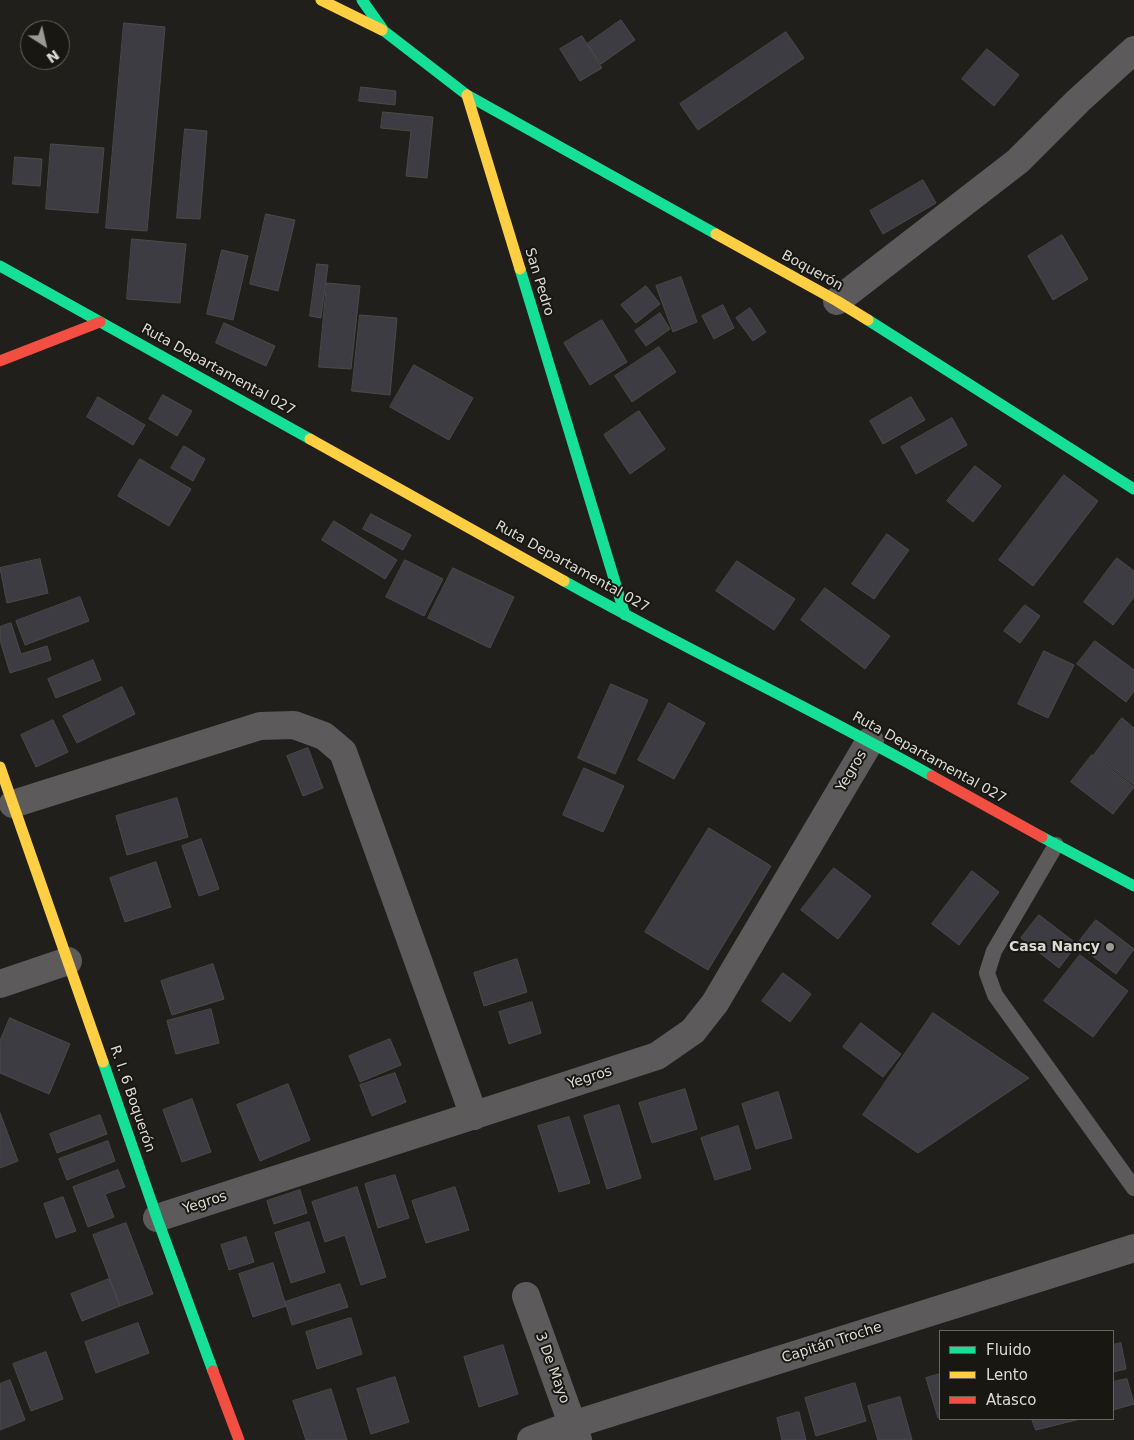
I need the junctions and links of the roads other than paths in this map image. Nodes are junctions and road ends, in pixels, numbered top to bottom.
1 (320, 0) edge
2 (362, 0) edge
3 (384, 31) junction
4 (1134, 50) edge
5 (467, 95) junction
6 (0, 266) edge
7 (837, 301) junction
8 (100, 322) junction
9 (0, 361) edge
10 (1134, 488) edge
11 (625, 615) junction
12 (870, 741) junction
13 (0, 767) edge
14 (13, 804) junction
15 (1056, 846) junction
16 (1134, 886) edge
17 (68, 961) junction
18 (0, 984) edge
19 (474, 1116) junction
20 (1134, 1188) edge
21 (157, 1218) junction
22 (1134, 1248) edge
23 (526, 1296) dead end
24 (575, 1432) edge
25 (239, 1440) edge
26 (531, 1440) edge

1 - 3 main road
2 - 3 main road
3 - 5 main road
4 - 7 street
5 - 7 main road, Boquerón
5 - 11 main road, San Pedro
6 - 8 main road, Ruta Departamental 027
7 - 10 main road, Boquerón
8 - 9 main road
8 - 11 main road, Ruta Departamental 027
11 - 12 main road, Ruta Departamental 027
12 - 15 main road, Ruta Departamental 027
12 - 19 street, Yegros
13 - 14 main road, R. I. 6 Boquerón
14 - 17 main road, R. I. 6 Boquerón
14 - 19 street
15 - 16 main road, Ruta Departamental 027
15 - 20 lane
17 - 18 street
17 - 21 main road, R. I. 6 Boquerón
19 - 21 street, Yegros
21 - 25 main road, R. I. 6 Boquerón
22 - 24 street, Capitán Troche
23 - 24 street, 3 De Mayo
24 - 26 street, Capitán Troche

